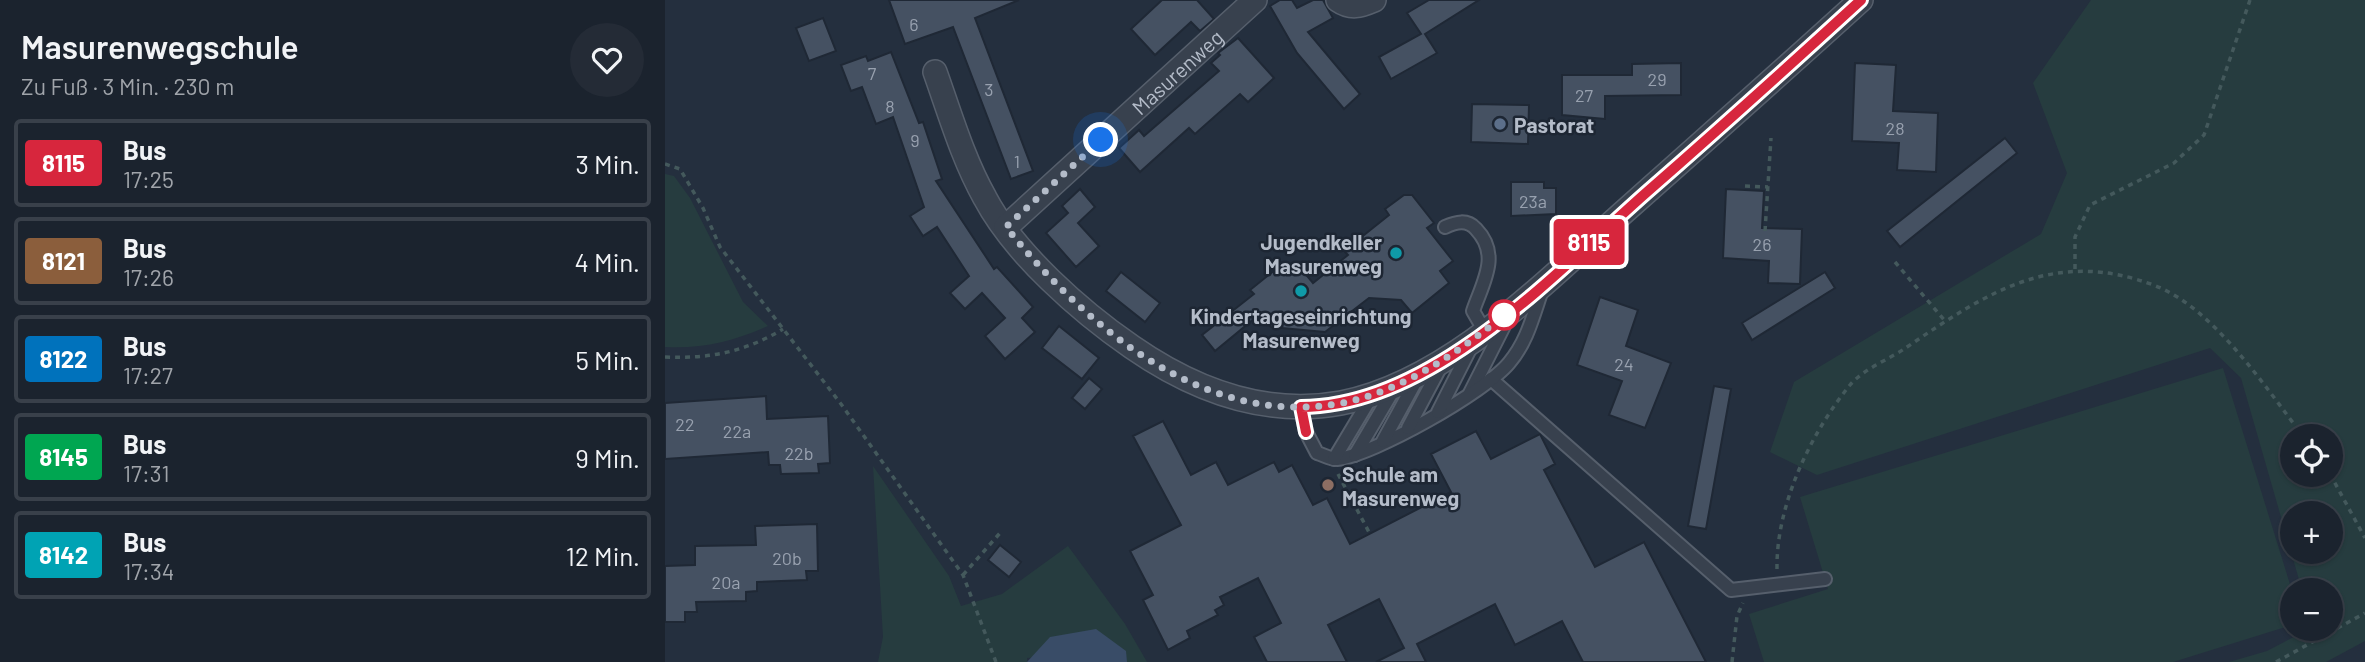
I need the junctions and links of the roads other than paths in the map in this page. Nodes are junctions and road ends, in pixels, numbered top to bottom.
1 (1255, 0) edge
2 (1338, 0) edge
3 (1374, 0) edge
4 (1861, 0) edge
5 (935, 72) dead end
6 (1006, 227) junction
7 (1445, 227) dead end
8 (1544, 283) junction
9 (1513, 308) junction
10 (1480, 334) junction
11 (1445, 358) junction
12 (1420, 373) junction
13 (1491, 379) junction
14 (1396, 385) junction
15 (1373, 394) junction
16 (1468, 397) junction
17 (1301, 407) junction
18 (1438, 412) junction
19 (1408, 429) junction
20 (1383, 441) junction
21 (1355, 455) junction
22 (1335, 465) junction
23 (1825, 579) dead end

1 - 6 street, Masurenweg
2 - 3 street
4 - 8 street
5 - 6 street
6 - 17 street
7 - 10 lane
8 - 9 street
8 - 13 lane
9 - 10 street
9 - 16 lane
10 - 11 street
10 - 18 lane
11 - 12 street
11 - 19 lane
12 - 14 street
12 - 20 lane
13 - 16 lane
13 - 23 lane
14 - 15 street
14 - 21 lane
15 - 17 street
15 - 22 lane
16 - 18 lane
17 - 22 lane
18 - 19 lane
19 - 20 lane
20 - 21 lane
21 - 22 lane

